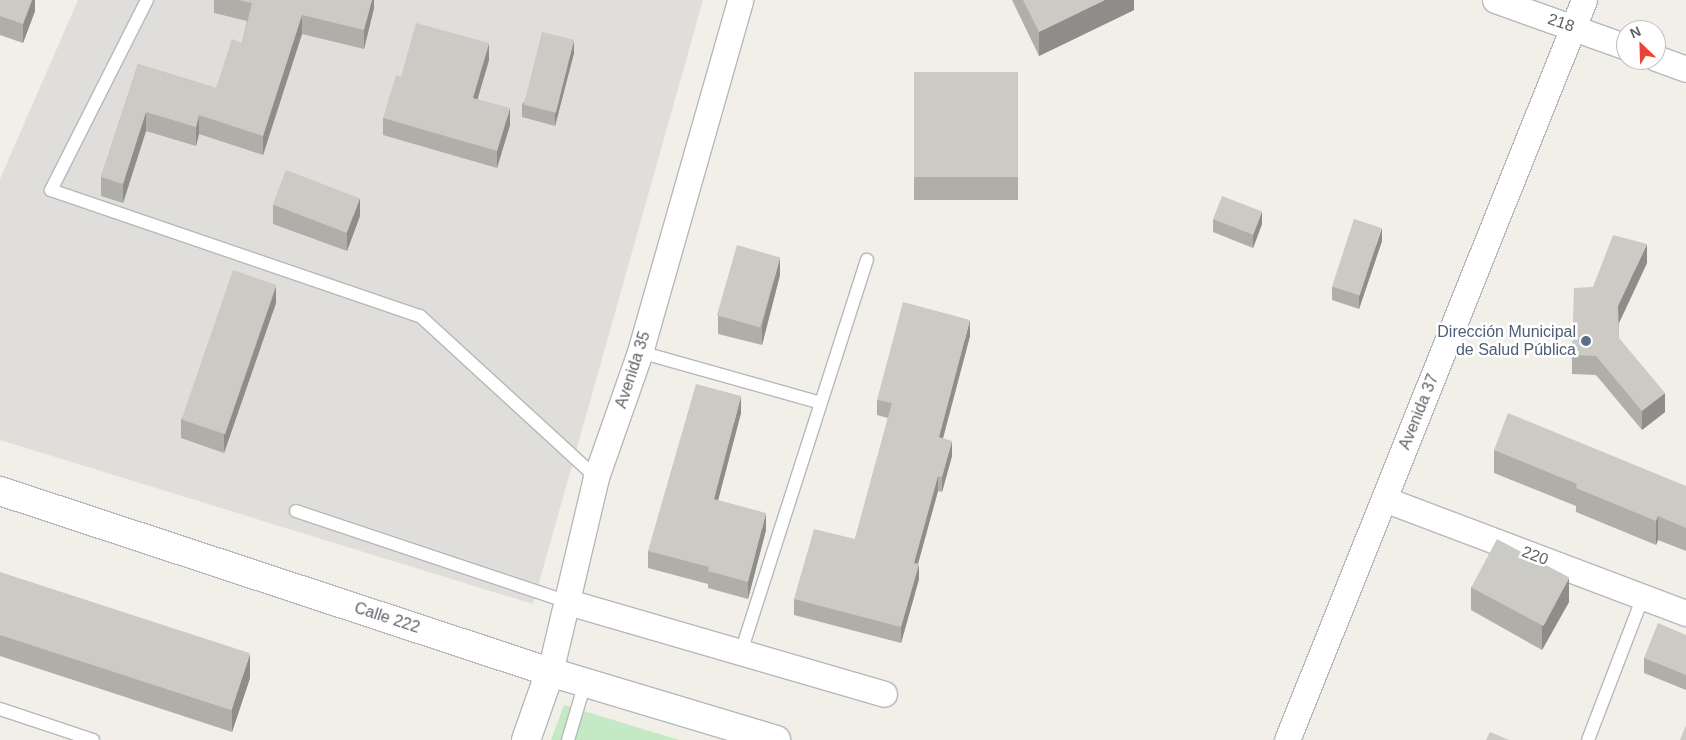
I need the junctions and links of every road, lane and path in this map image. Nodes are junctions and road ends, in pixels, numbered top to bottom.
1 (147, 0) edge
2 (740, 0) edge
3 (1495, 0) edge
4 (1584, 0) edge
5 (1573, 27) junction
6 (1616, 43) edge
7 (1666, 62) edge
8 (1686, 69) edge
9 (866, 260) dead end
10 (640, 352) junction
11 (818, 402) junction
12 (596, 477) junction
13 (0, 491) edge
14 (1384, 499) junction
15 (296, 510) dead end
16 (1643, 597) junction
17 (568, 602) junction
18 (1686, 613) edge
19 (740, 652) junction
20 (550, 672) junction
21 (585, 683) junction
22 (884, 694) dead end
23 (0, 709) edge
24 (93, 740) edge
25 (526, 740) edge
26 (568, 740) edge
27 (776, 740) edge
28 (1288, 740) edge
29 (1588, 740) edge

1 - 12 lane
2 - 10 street, Avenida 35
3 - 5 street, 218
4 - 5 street, Avenida 37
5 - 6 street, 218
5 - 14 street, Avenida 37
7 - 8 street
9 - 11 lane
10 - 11 lane
10 - 12 street, Avenida 35
11 - 19 lane
12 - 17 street, Avenida 35
13 - 20 main road, Calle 222
14 - 16 street, 220
14 - 28 street, Avenida 37
15 - 17 lane
16 - 18 street, 220
16 - 29 lane
17 - 19 street
17 - 20 street, Avenida 35
19 - 22 street
20 - 21 main road, Calle 222
20 - 25 main road, Avenida 35
21 - 26 lane
21 - 27 main road, Calle 222
23 - 24 lane

